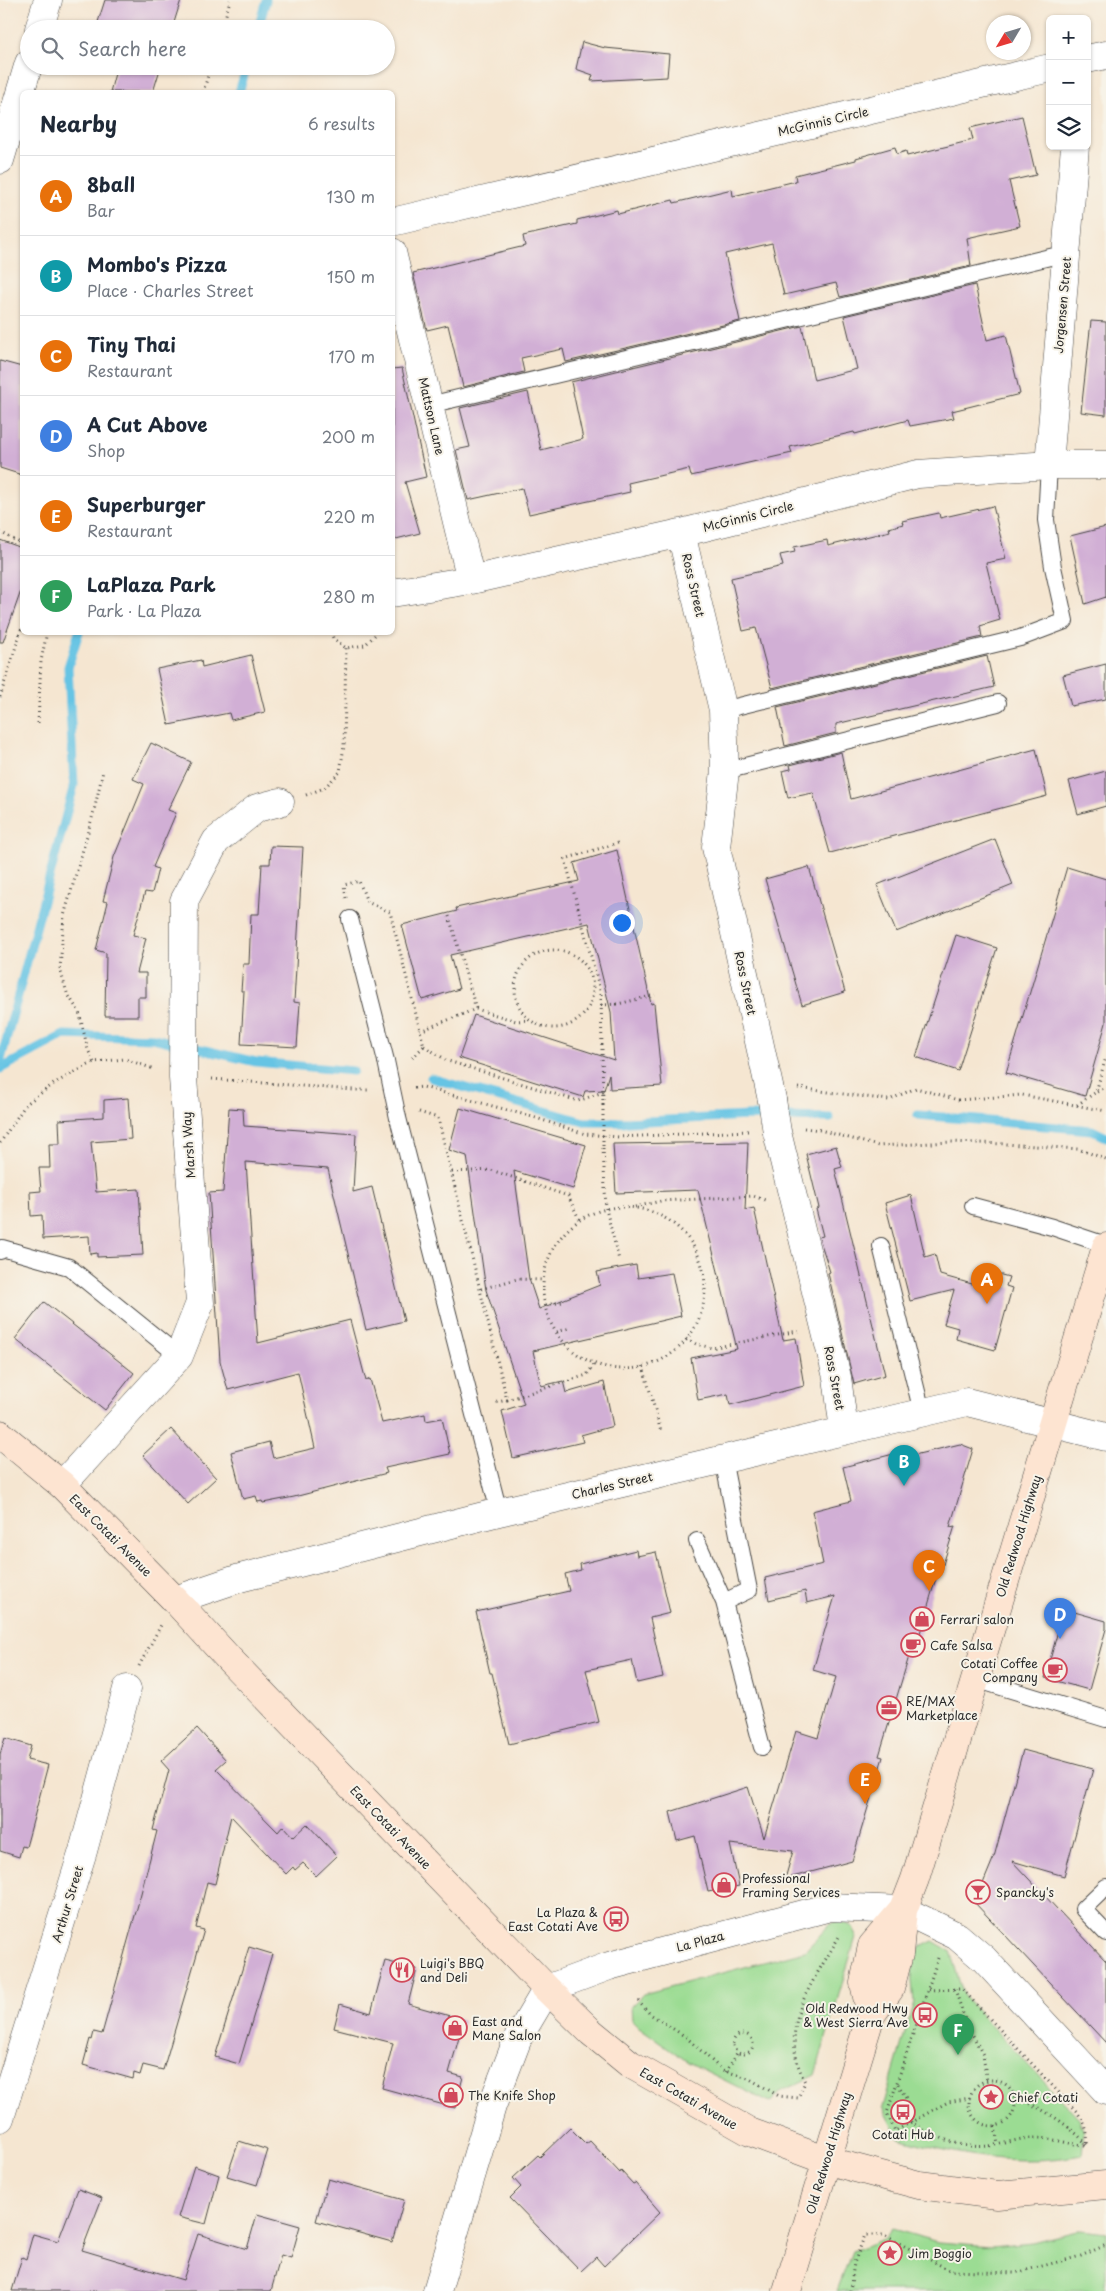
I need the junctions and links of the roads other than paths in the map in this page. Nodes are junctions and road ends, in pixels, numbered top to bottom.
1 (48, 0) edge
2 (42, 20) edge
3 (1106, 55) edge
4 (1091, 58) edge
5 (1046, 69) edge
6 (25, 75) edge
7 (21, 90) edge
8 (20, 93) edge
9 (1075, 150) edge
10 (0, 160) edge
11 (395, 221) edge
12 (1067, 253) junction
13 (395, 264) edge
14 (429, 405) junction
15 (1049, 465) junction
16 (1106, 465) edge
17 (681, 533) junction
18 (471, 580) junction
19 (395, 593) edge
20 (998, 703) dead end
21 (723, 710) junction
22 (725, 771) junction
23 (280, 802) road end
24 (350, 919) road end
25 (973, 1206) dead end
26 (881, 1246) dead end
27 (1106, 1246) edge
28 (0, 1251) edge
29 (179, 1356) junction
30 (922, 1412) junction
31 (1052, 1423) junction
32 (844, 1430) junction
33 (0, 1434) edge
34 (1106, 1436) edge
35 (723, 1459) junction
36 (62, 1485) junction
37 (499, 1512) junction
38 (697, 1541) dead end
39 (175, 1600) junction
40 (724, 1602) junction
41 (975, 1679) junction
42 (127, 1689) road end
43 (1106, 1719) edge
44 (762, 1747) dead end
45 (1106, 1887) edge
46 (903, 1910) junction
47 (1106, 1933) edge
48 (547, 1989) junction
49 (1106, 2091) edge
50 (0, 2118) edge
51 (826, 2160) junction
52 (1106, 2185) edge
53 (437, 2291) edge
54 (786, 2291) edge

1 - 2 street
3 - 4 street
5 - 11 street, McGinnis Circle
6 - 7 street
8 - 10 street
9 - 12 street, Jorgensen Street
12 - 14 lane
12 - 15 street, Jorgensen Street
13 - 14 street, Mattson Lane
14 - 18 street, Mattson Lane
15 - 16 street, McGinnis Circle
15 - 17 street, McGinnis Circle
15 - 21 lane
17 - 18 street, McGinnis Circle
17 - 21 street, Ross Street
18 - 19 street, McGinnis Circle
20 - 22 lane
21 - 22 street, Ross Street
22 - 32 street, Ross Street, bridge
23 - 29 street, Marsh Way
24 - 37 lane, bridge
25 - 27 lane
26 - 30 lane
27 - 31 main road, Old Redwood Highway
28 - 29 lane
29 - 36 street, Marsh Way
30 - 31 street, Charles Street
30 - 32 street, Charles Street
31 - 34 street, Charles Street
31 - 41 main road, Old Redwood Highway
32 - 35 street, Charles Street
33 - 36 main road, East Cotati Avenue
35 - 37 street, Charles Street
35 - 40 lane
36 - 39 main road, East Cotati Avenue
37 - 39 street, Charles Street
38 - 40 lane
39 - 48 main road, East Cotati Avenue
40 - 44 lane
41 - 43 lane
41 - 46 main road, Old Redwood Highway
42 - 50 street, Arthur Street
45 - 47 lane
46 - 48 street, La Plaza
46 - 49 street, La Plaza
46 - 51 main road, Old Redwood Highway
48 - 51 main road, East Cotati Avenue
48 - 53 street
51 - 52 main road, East Cotati Avenue
51 - 54 main road, Old Redwood Highway

